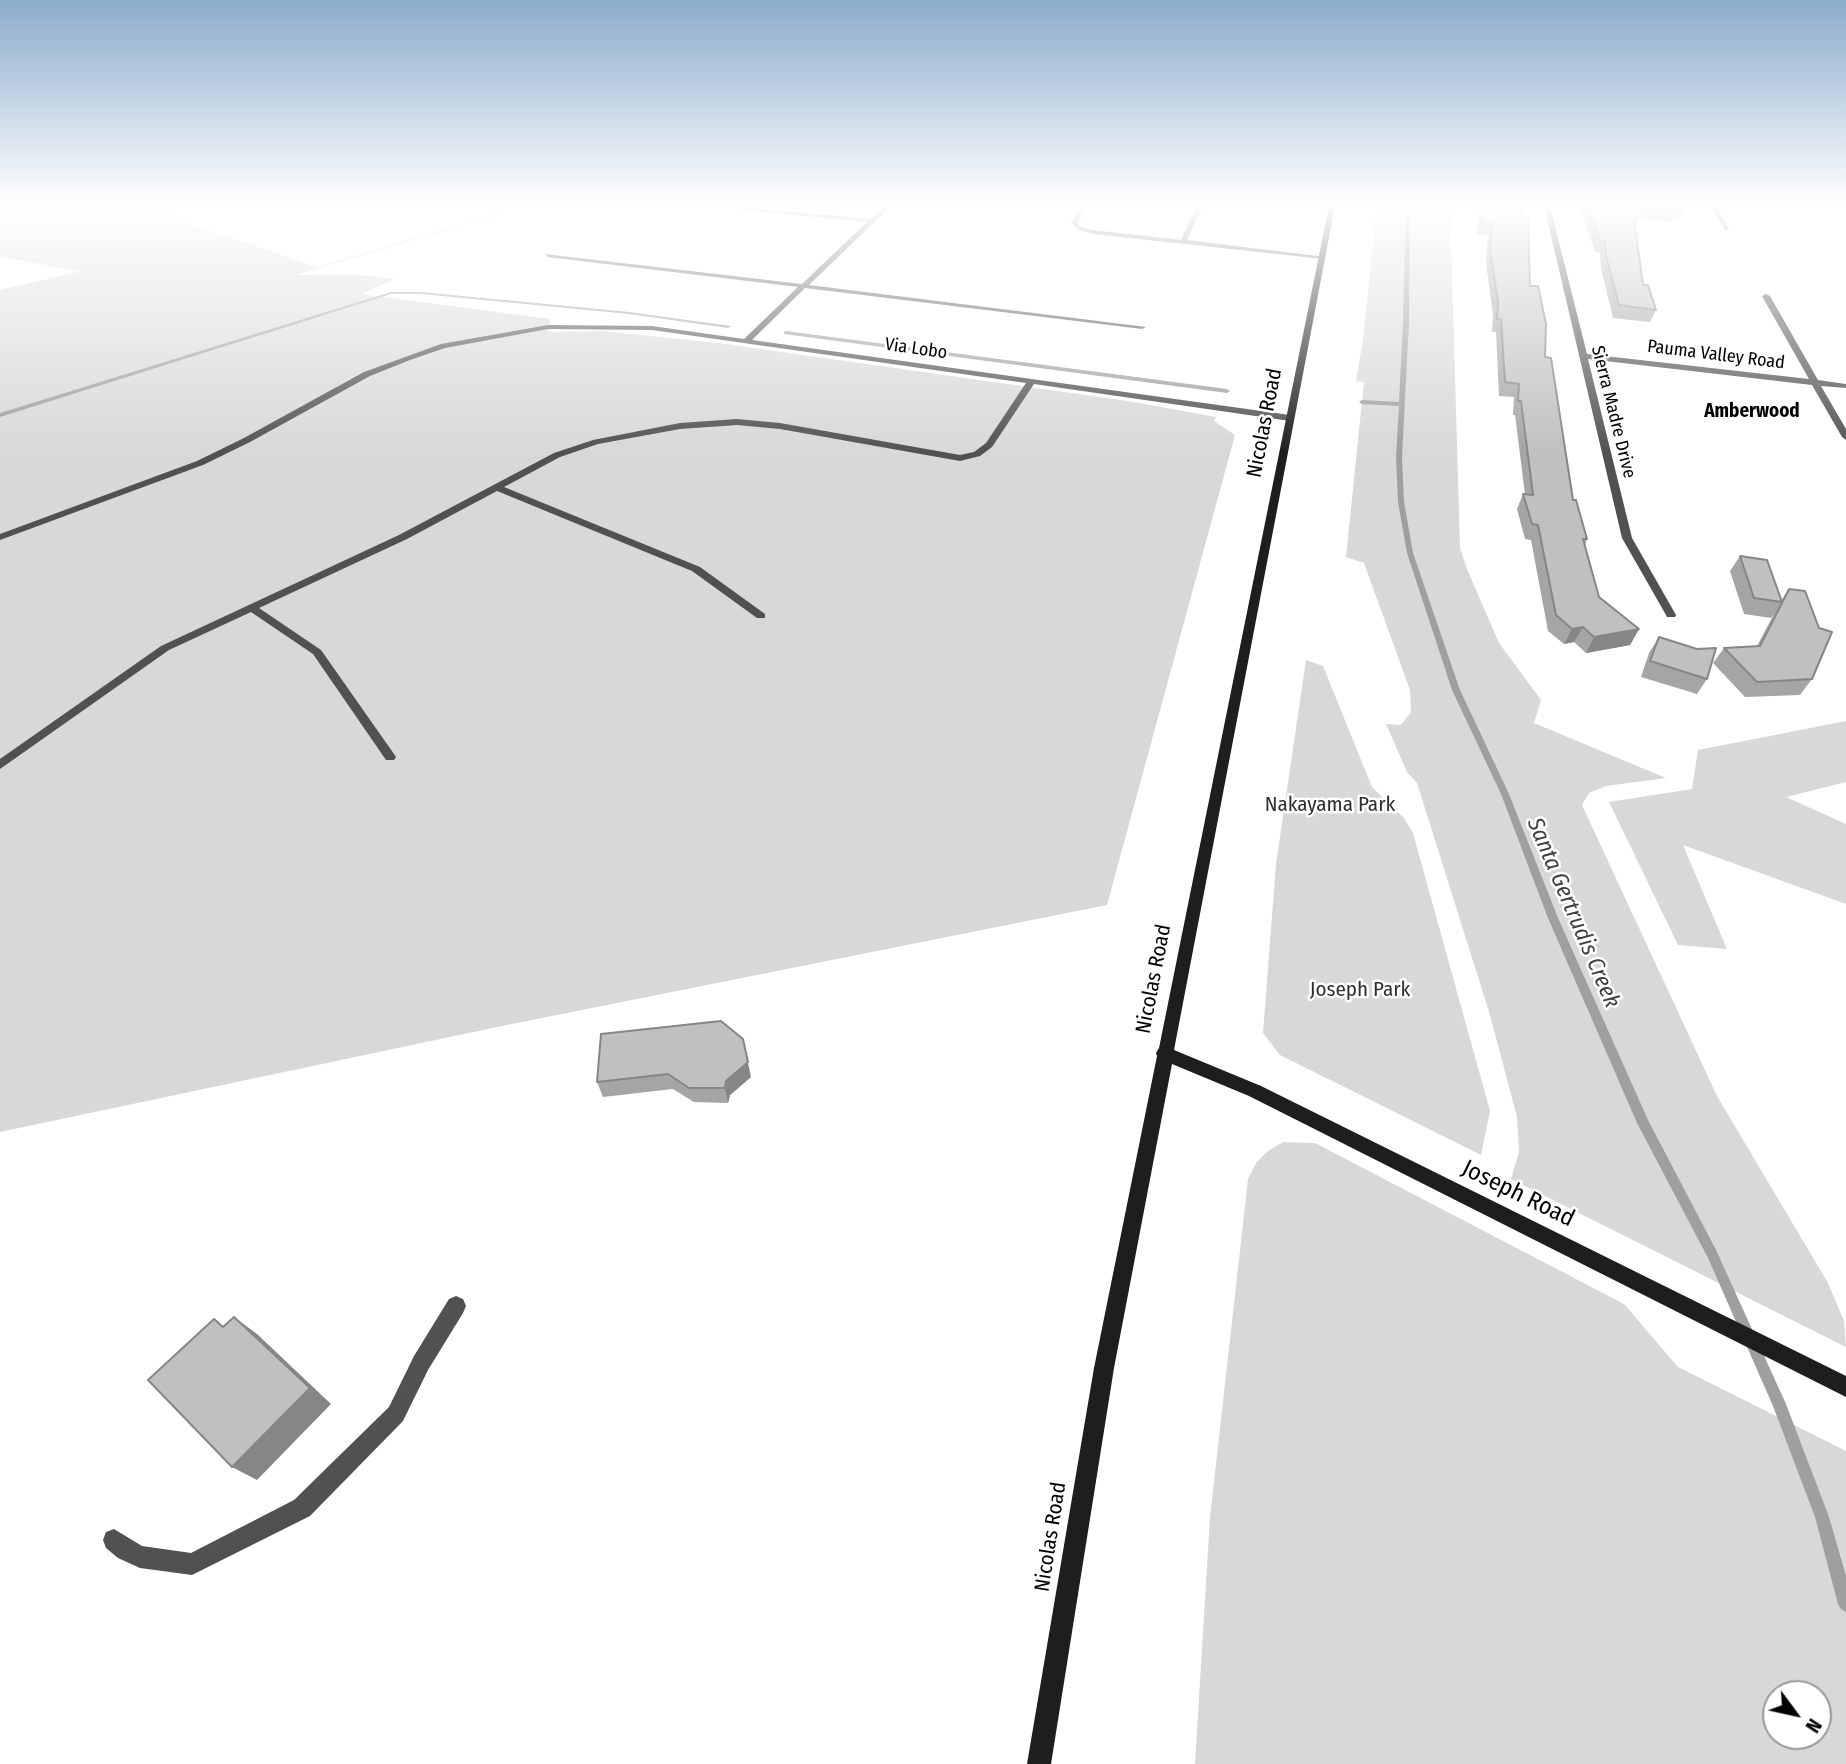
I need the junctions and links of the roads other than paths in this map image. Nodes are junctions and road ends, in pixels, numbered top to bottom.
1 (801, 288) edge
2 (822, 288) edge
3 (1317, 288) edge
4 (1567, 288) edge
5 (1766, 296) dead end
6 (1142, 327) dead end
7 (746, 341) junction
8 (1583, 356) junction
9 (1032, 381) junction
10 (1815, 383) junction
11 (1846, 386) edge
12 (1290, 418) junction
13 (1846, 437) edge
14 (496, 487) junction
15 (0, 537) edge
16 (253, 609) junction
17 (761, 615) dead end
18 (1671, 615) dead end
19 (390, 757) dead end
20 (0, 765) edge
21 (1164, 1053) junction
22 (456, 1307) dead end
23 (1846, 1387) edge
24 (114, 1540) dead end
25 (1039, 1764) edge

1 - 7 street
2 - 6 street
3 - 12 main road, Nicolas Road
4 - 8 street, Sierra Madre Drive
5 - 10 street
7 - 9 street, Via Lobo
7 - 15 street, Via Lobo
8 - 10 street, Pauma Valley Road
8 - 18 street, Sierra Madre Drive
9 - 12 street, Via Lobo
9 - 14 street
10 - 11 street, Pauma Valley Road
10 - 13 street
12 - 21 main road, Nicolas Road
14 - 16 street
14 - 17 street
16 - 19 street
16 - 20 street
21 - 23 main road, Joseph Road
21 - 25 main road, Nicolas Road
22 - 24 street

